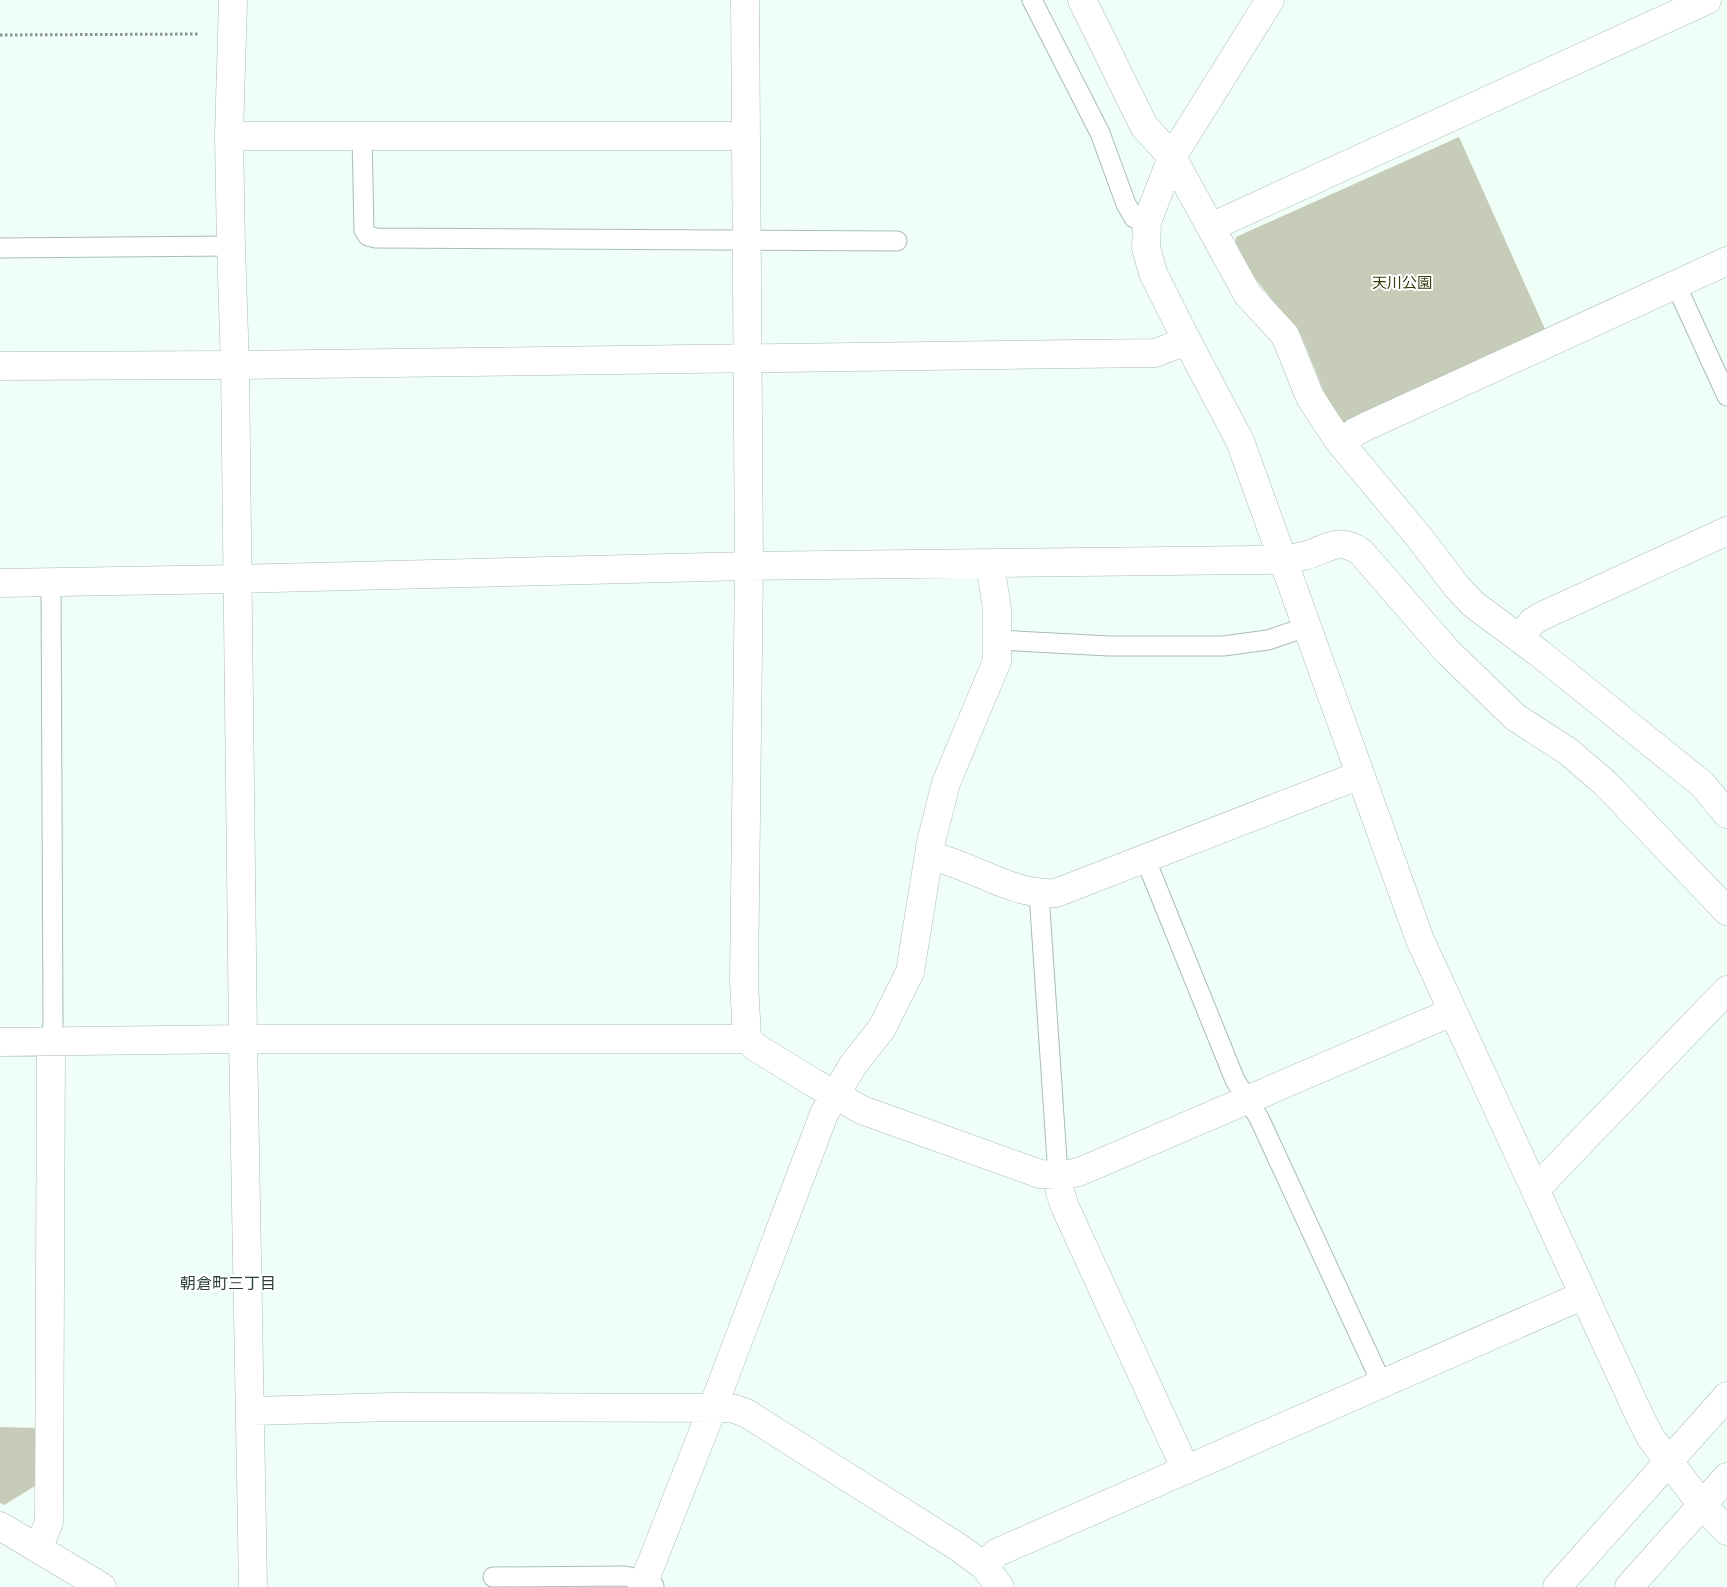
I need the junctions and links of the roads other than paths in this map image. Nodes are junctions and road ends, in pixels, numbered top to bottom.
1 (233, 0) edge
2 (745, 0) edge
3 (1032, 0) edge
4 (1082, 0) edge
5 (1270, 0) edge
6 (1707, 0) edge
7 (229, 136) junction
8 (362, 136) junction
9 (746, 136) junction
10 (1172, 157) junction
11 (1147, 222) junction
12 (1211, 227) junction
13 (747, 239) junction
14 (897, 241) dead end
15 (231, 246) junction
16 (0, 248) edge
17 (1727, 261) edge
18 (1676, 285) junction
19 (1187, 341) junction
20 (748, 359) junction
21 (0, 366) edge
22 (235, 366) junction
23 (1727, 396) edge
24 (1342, 444) junction
25 (1727, 531) edge
26 (1284, 559) junction
27 (990, 564) junction
28 (748, 566) junction
29 (236, 579) junction
30 (0, 583) edge
31 (52, 583) junction
32 (1306, 627) junction
33 (1520, 639) junction
34 (998, 640) junction
35 (1360, 775) junction
36 (1727, 814) edge
37 (929, 856) junction
38 (1145, 858) junction
39 (1039, 894) junction
40 (1727, 911) edge
41 (1727, 990) edge
42 (1452, 1012) junction
43 (243, 1039) junction
44 (747, 1039) junction
45 (0, 1042) edge
46 (51, 1042) junction
47 (835, 1095) junction
48 (1248, 1099) junction
49 (1058, 1175) junction
50 (1536, 1189) junction
51 (1584, 1295) junction
52 (1382, 1384) junction
53 (1727, 1396) edge
54 (713, 1407) junction
55 (251, 1411) junction
56 (1668, 1462) junction
57 (1186, 1470) junction
58 (1727, 1477) edge
59 (1702, 1505) junction
60 (0, 1526) edge
61 (1727, 1531) edge
62 (38, 1549) junction
63 (984, 1566) junction
64 (493, 1577) dead end
65 (647, 1585) edge
66 (102, 1587) edge
67 (253, 1587) edge
68 (1000, 1587) edge
69 (1557, 1587) edge
70 (1630, 1587) edge

1 - 7 street
2 - 9 street
3 - 11 lane
4 - 10 street
5 - 10 street
6 - 12 street
7 - 8 street
7 - 15 street
8 - 9 street
8 - 13 lane
9 - 13 street
10 - 11 street
10 - 12 street
11 - 19 street
12 - 24 street
13 - 14 lane
13 - 20 street
15 - 16 lane
15 - 22 street
17 - 18 street
18 - 23 lane
18 - 24 street
19 - 20 street
19 - 26 street
20 - 22 street
20 - 28 street
21 - 22 street
22 - 29 street
24 - 33 street
25 - 33 street
26 - 27 street
26 - 32 street
26 - 40 street
27 - 28 street
27 - 34 street
28 - 29 street
28 - 44 street
29 - 31 street
29 - 43 street
30 - 31 street
31 - 46 lane
32 - 34 lane
32 - 35 street
33 - 36 street
34 - 37 street
35 - 38 street
35 - 42 street
37 - 39 street
37 - 47 street
38 - 39 street
38 - 48 lane
39 - 49 lane
41 - 50 street
42 - 48 street
42 - 50 street
43 - 44 street
43 - 46 street
43 - 55 street
44 - 47 street
45 - 46 street
46 - 62 street
47 - 49 street
47 - 54 street
48 - 49 street
48 - 52 lane
49 - 57 street
50 - 51 street
51 - 52 street
51 - 56 street
52 - 57 street
53 - 56 street
54 - 55 street
54 - 63 street
54 - 65 street
55 - 67 street
56 - 59 street
56 - 69 street
57 - 63 street
58 - 59 street
59 - 61 street
59 - 70 street
60 - 62 street
62 - 66 street
63 - 68 street
64 - 65 lane

